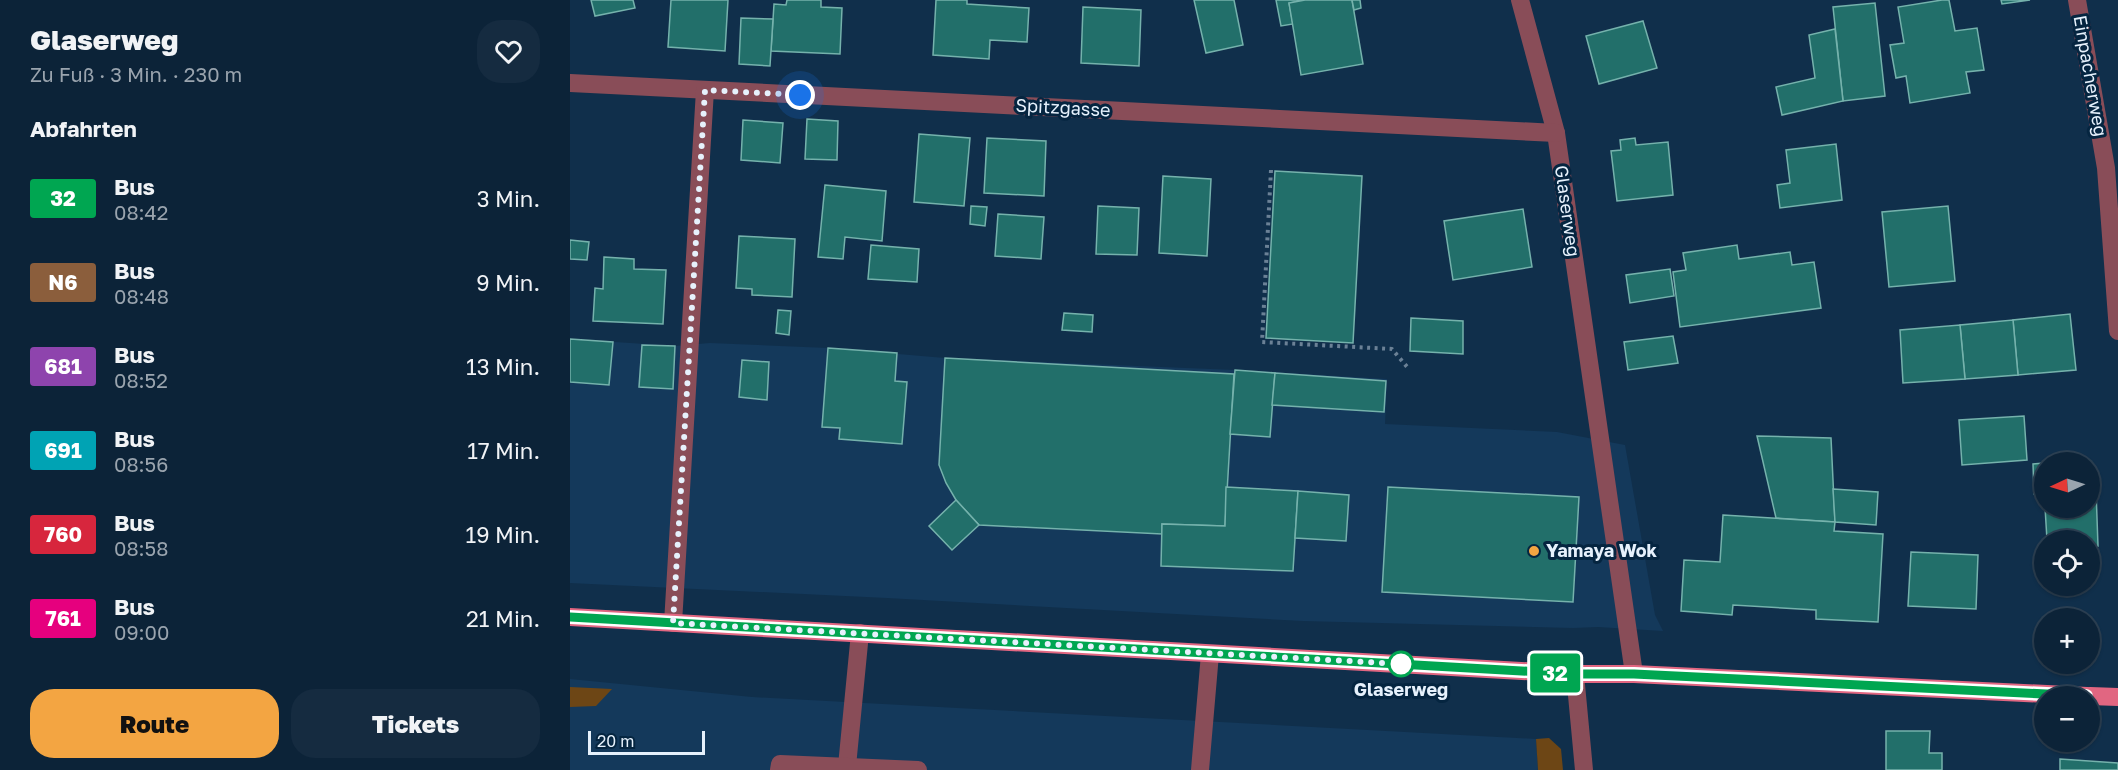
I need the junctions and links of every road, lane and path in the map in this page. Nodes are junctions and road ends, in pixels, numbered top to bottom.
1 (1520, 0) edge
2 (2077, 0) edge
3 (570, 83) edge
4 (705, 90) junction
5 (1556, 133) junction
6 (1271, 170) dead end
7 (2118, 332) edge
8 (1408, 368) dead end
9 (570, 617) edge
10 (673, 623) junction
11 (860, 633) junction
12 (1210, 654) junction
13 (1575, 674) junction
14 (1634, 674) junction
15 (2034, 693) edge
16 (2100, 697) edge
17 (2118, 698) edge
18 (848, 766) junction
19 (779, 770) edge
20 (918, 770) edge
21 (1200, 770) edge
22 (1584, 770) edge

1 - 5 street, Glaserweg
2 - 7 street, Einpacherweg
3 - 4 street, Spitzgasse
4 - 5 street, Spitzgasse
4 - 10 street
5 - 14 street, Glaserweg
6 - 8 path
9 - 10 main road
10 - 11 main road
11 - 12 main road
11 - 18 street
12 - 13 main road
12 - 21 street
13 - 14 main road
13 - 22 street
14 - 15 main road
16 - 17 main road
18 - 19 street
18 - 20 street

